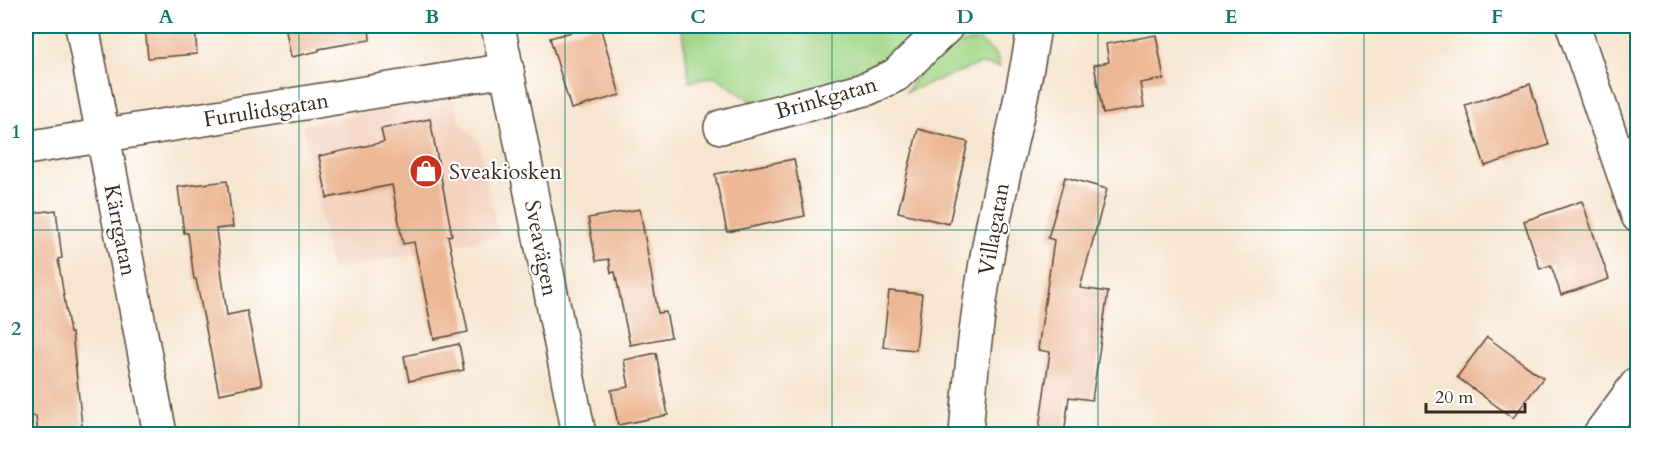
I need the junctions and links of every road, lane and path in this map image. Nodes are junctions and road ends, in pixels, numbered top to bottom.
1 (82, 26) edge
2 (498, 26) edge
3 (947, 26) edge
4 (1034, 26) edge
5 (1573, 26) edge
6 (507, 70) junction
7 (721, 127) dead end
8 (103, 135) junction
9 (26, 148) edge
10 (1638, 216) edge
11 (1638, 383) edge
12 (160, 435) edge
13 (579, 435) edge
14 (966, 435) edge
15 (1600, 435) edge

1 - 8 street, Kärrgatan
2 - 6 street, Sveavägen
3 - 7 street, Brinkgatan
4 - 14 street, Villagatan
5 - 10 street
6 - 8 street, Furulidsgatan
6 - 13 street, Sveavägen
8 - 9 street, Furulidsgatan
8 - 12 street, Kärrgatan
11 - 15 street

